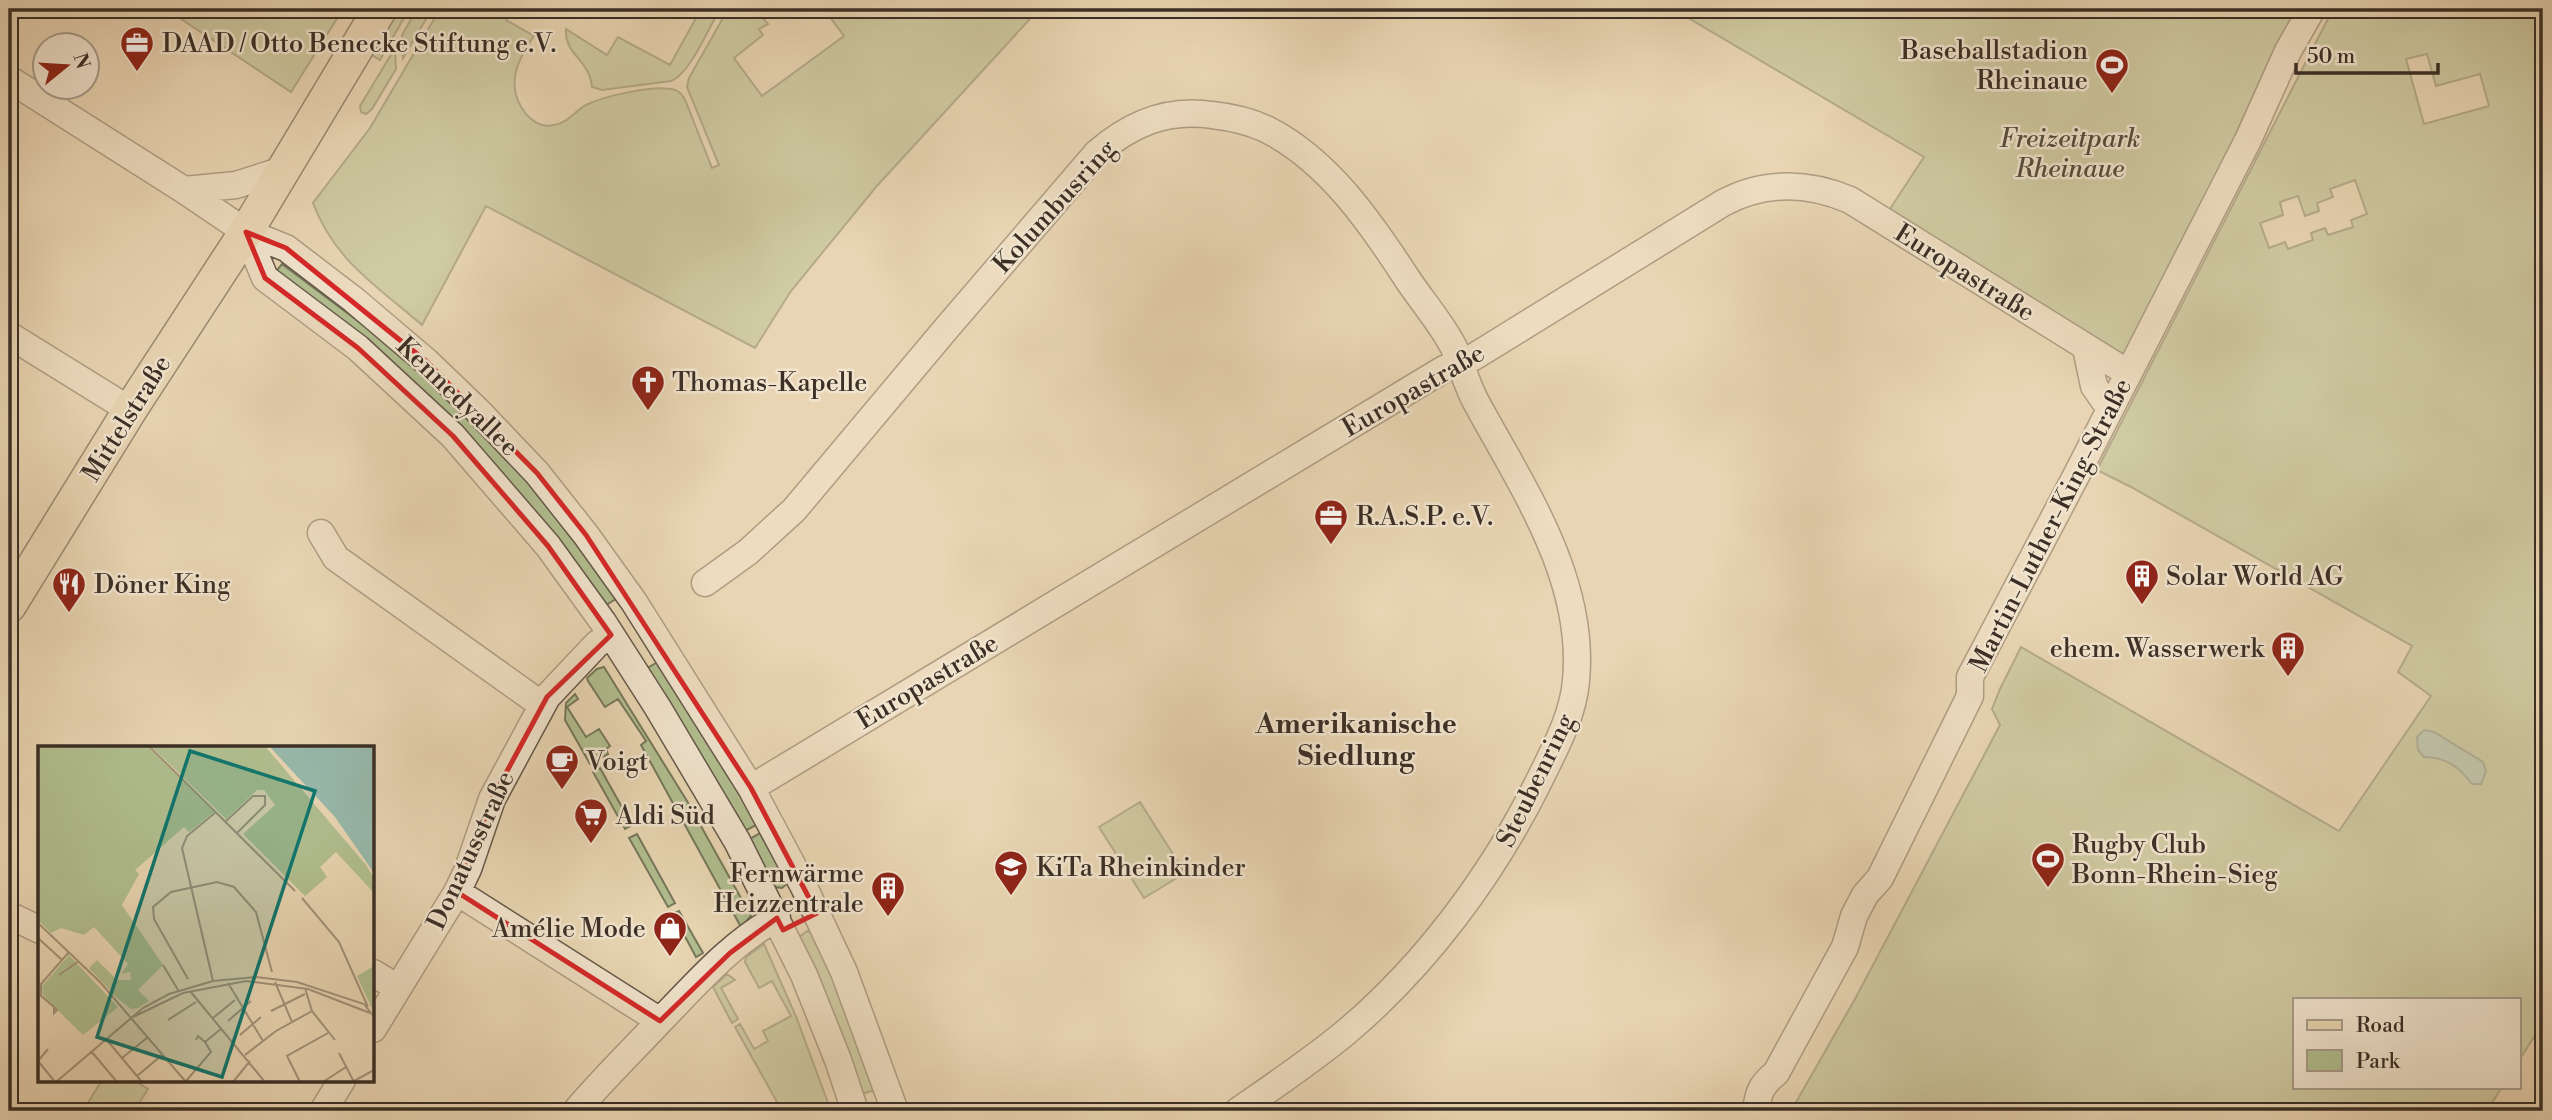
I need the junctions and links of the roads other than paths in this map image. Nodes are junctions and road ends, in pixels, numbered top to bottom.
1 (380, 9) edge
2 (2312, 9) edge
3 (9, 79) edge
4 (283, 170) junction
5 (184, 190) junction
6 (246, 232) junction
7 (9, 335) edge
8 (2086, 348) junction
9 (1458, 363) junction
10 (2128, 373) junction
11 (2110, 409) junction
12 (130, 410) junction
13 (321, 533) dead end
14 (18, 570) edge
15 (705, 583) dead end
16 (634, 602) junction
17 (9, 606) edge
18 (652, 631) junction
19 (611, 636) junction
20 (542, 705) junction
21 (751, 788) junction
22 (804, 887) junction
23 (457, 892) junction
24 (817, 913) junction
25 (9, 915) edge
26 (776, 917) junction
27 (38, 929) edge
28 (374, 974) edge
29 (398, 988) junction
30 (660, 1021) junction
31 (374, 1027) edge
32 (341, 1082) edge
33 (323, 1111) edge
34 (576, 1111) edge
35 (855, 1111) edge
36 (895, 1111) edge
37 (1238, 1111) edge
38 (1756, 1111) edge

1 - 4 main road, Mittelstraße
2 - 10 street, Martin-Luther-King-Straße
3 - 5 street, Kennedyallee
4 - 5 street
4 - 6 main road, Mittelstraße
5 - 6 street, Kennedyallee
6 - 12 main road, Mittelstraße
6 - 16 street, Kennedyallee
6 - 19 street, Kennedyallee
7 - 12 street
8 - 9 street, Europastraße
8 - 10 street, Europastraße
8 - 11 street
9 - 15 street, Kolumbusring
9 - 21 street, Europastraße
9 - 37 street, Steubenring
10 - 11 street, Martin-Luther-King-Straße
11 - 38 street, Martin-Luther-King-Straße
12 - 14 main road, Mittelstraße
13 - 20 street
14 - 17 main road, Mittelstraße
16 - 18 street, Kennedyallee
16 - 19 street
18 - 19 street
18 - 21 street, Kennedyallee
19 - 20 street, Donatusstraße
19 - 26 street, Kennedyallee
20 - 23 street, Donatusstraße
21 - 22 street, Kennedyallee
22 - 24 street, Kennedyallee
22 - 26 street
23 - 29 street, Donatusstraße
23 - 30 street
24 - 26 street
24 - 36 street, Kennedyallee
25 - 27 street
26 - 30 street
26 - 35 street, Kennedyallee
28 - 29 street
29 - 31 street, Donatusstraße
30 - 34 street
32 - 33 street

